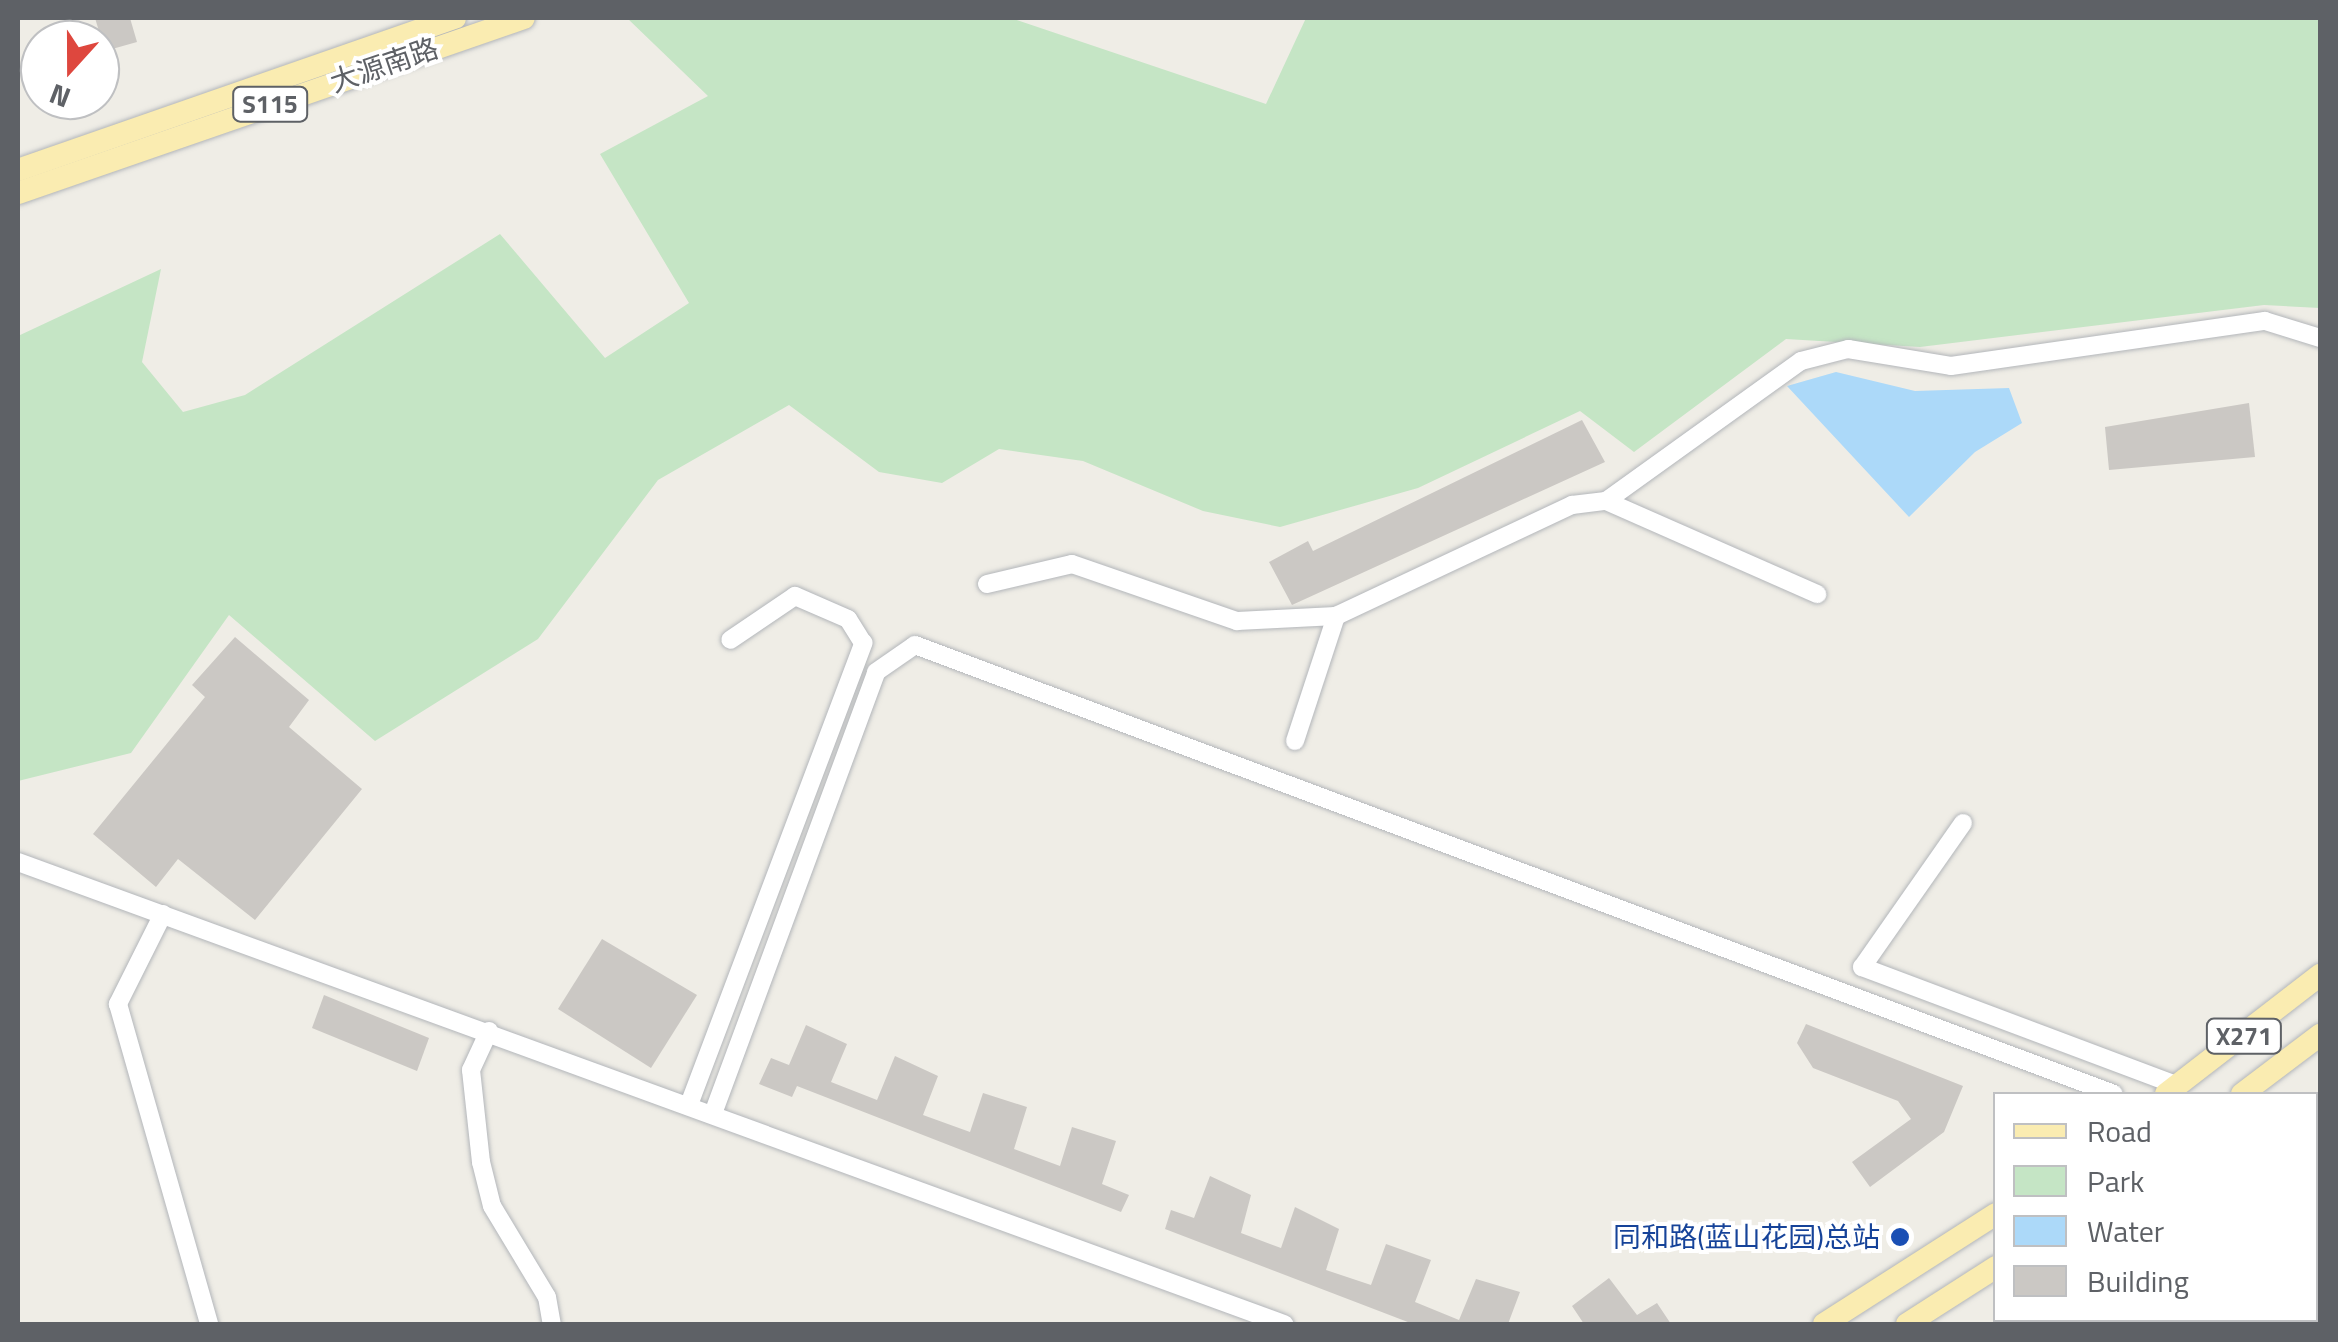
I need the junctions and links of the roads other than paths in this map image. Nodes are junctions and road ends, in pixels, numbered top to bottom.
1 (455, 18) edge
2 (524, 18) edge
3 (18, 170) edge
4 (18, 193) edge
5 (2320, 338) edge
6 (1606, 501) junction
7 (988, 584) dead end
8 (1816, 594) dead end
9 (1336, 616) junction
10 (730, 640) dead end
11 (1295, 741) dead end
12 (1963, 823) dead end
13 (18, 862) edge
14 (163, 914) junction
15 (2320, 975) edge
16 (488, 1032) junction
17 (2320, 1035) edge
18 (2172, 1090) edge
19 (2109, 1092) edge
20 (2245, 1092) edge
21 (690, 1102) junction
22 (714, 1111) junction
23 (1993, 1216) edge
24 (1993, 1269) edge
25 (209, 1324) edge
26 (552, 1324) edge
27 (1284, 1324) edge
28 (1824, 1324) edge
29 (1907, 1324) edge

1 - 3 main road, 大源南路 / S115
2 - 4 main road, 大源南路 / S115
5 - 6 street
6 - 8 street
6 - 9 street
7 - 9 street
9 - 11 street
10 - 21 street
12 - 18 street
13 - 14 street
14 - 16 street
14 - 25 street
15 - 18 main road, X271
16 - 21 street
16 - 26 street
17 - 20 main road, X271
19 - 22 street
21 - 22 street
22 - 27 street
23 - 28 main road
24 - 29 main road

